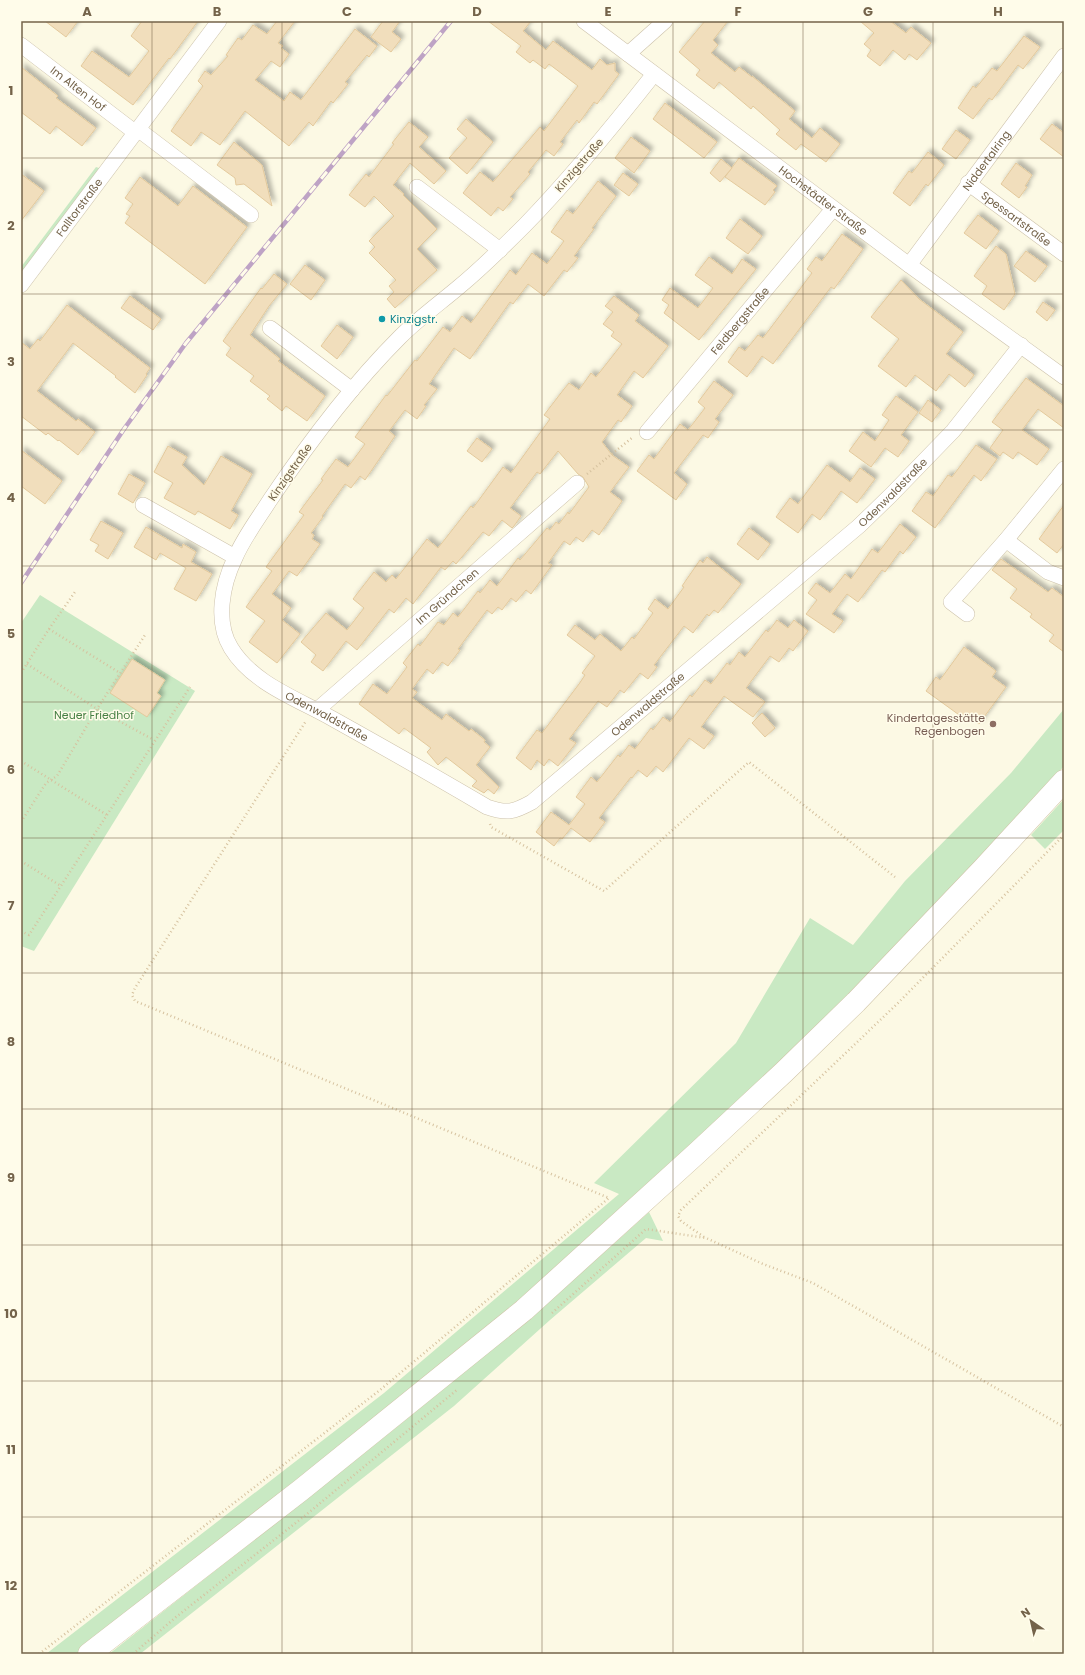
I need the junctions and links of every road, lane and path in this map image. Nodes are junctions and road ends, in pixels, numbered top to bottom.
1 (219, 21) edge
2 (584, 21) edge
3 (665, 21) edge
4 (21, 45) edge
5 (628, 54) junction
6 (1064, 56) edge
7 (654, 74) junction
8 (137, 132) junction
9 (968, 183) junction
10 (417, 187) dead end
11 (833, 209) junction
12 (251, 215) dead end
13 (500, 250) junction
14 (1064, 254) edge
15 (909, 265) junction
16 (21, 285) edge
17 (270, 328) dead end
18 (1020, 345) junction
19 (1064, 377) edge
20 (352, 390) junction
21 (647, 432) joint
22 (1064, 469) edge
23 (577, 482) joint
24 (143, 505) dead end
25 (1006, 540) junction
26 (235, 558) junction
27 (1064, 578) edge
28 (75, 592) dead end
29 (967, 614) dead end
30 (49, 629) junction
31 (225, 634) joint
32 (145, 635) dead end
33 (27, 664) junction
34 (21, 673) edge
35 (120, 673) junction
36 (190, 687) dead end
37 (97, 709) junction
38 (316, 709) junction
39 (154, 740) junction
40 (21, 761) edge
41 (51, 780) junction
42 (1064, 781) edge
43 (488, 807) junction
44 (107, 815) junction
45 (21, 822) edge
46 (1064, 835) edge
47 (21, 861) edge
48 (895, 877) dead end
49 (61, 886) junction
50 (21, 931) edge
51 (706, 1238) junction
52 (550, 1314) dead end
53 (459, 1389) dead end
54 (1064, 1427) edge
55 (39, 1654) edge
56 (89, 1654) edge
57 (133, 1654) edge

1 - 8 street, Falltorstraße
2 - 5 street, Hochstädter Straße
3 - 5 street
4 - 8 street, Im Alten Hof
5 - 7 street, Hochstädter Straße
6 - 9 street, Niddertalring
7 - 11 street, Hochstädter Straße
7 - 13 street, Kinzigstraße
8 - 12 street
8 - 16 street, Falltorstraße
9 - 14 street, Spessartstraße
9 - 15 street, Niddertalring
10 - 13 street
11 - 15 street, Hochstädter Straße
11 - 21 street, Feldbergstraße
13 - 20 street, Kinzigstraße
15 - 18 street, Hochstädter Straße
17 - 20 street
18 - 19 street, Hochstädter Straße
18 - 43 street, Odenwaldstraße
20 - 26 street, Kinzigstraße
21 - 23 path
22 - 25 street
23 - 38 street, Im Gründchen
24 - 26 street
25 - 27 street
25 - 29 street
26 - 31 street, Kinzigstraße
28 - 30 path
30 - 33 path
30 - 35 path
31 - 38 street, Odenwaldstraße
32 - 35 path
33 - 34 path
33 - 37 path
35 - 37 path
36 - 39 path
37 - 39 path
37 - 41 path
38 - 43 street, Odenwaldstraße
38 - 55 path
39 - 44 path
40 - 41 path
41 - 44 path
41 - 45 path
42 - 56 main road
43 - 48 path
44 - 49 path
46 - 51 path
47 - 49 path
49 - 50 path
51 - 52 path
51 - 54 path
53 - 57 path

